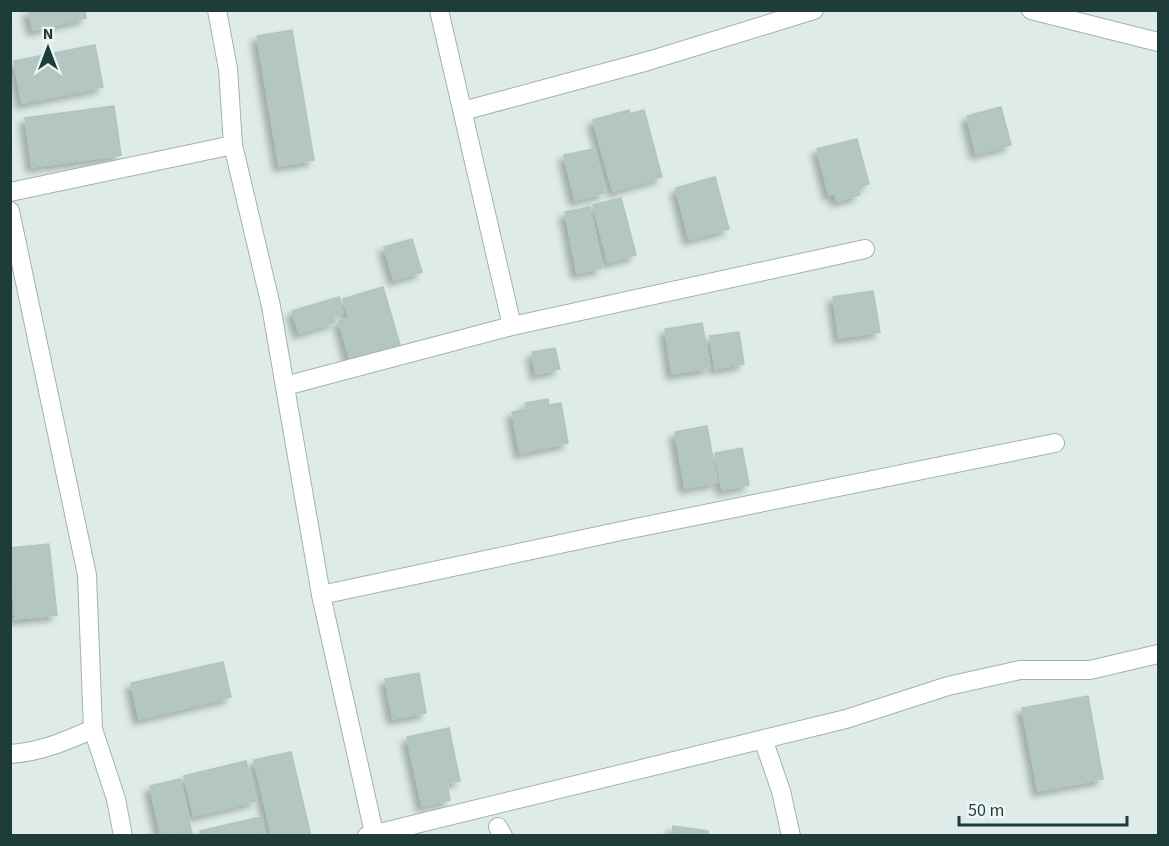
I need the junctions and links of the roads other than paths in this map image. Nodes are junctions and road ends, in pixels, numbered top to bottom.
1 (217, 10) edge
2 (439, 10) edge
3 (814, 10) edge
4 (1031, 10) edge
5 (1158, 42) edge
6 (463, 111) junction
7 (233, 145) junction
8 (10, 192) edge
9 (10, 211) edge
10 (865, 249) dead end
11 (512, 326) junction
12 (285, 386) junction
13 (1054, 443) dead end
14 (321, 595) junction
15 (1158, 654) edge
16 (93, 729) junction
17 (763, 739) junction
18 (10, 754) edge
19 (371, 834) edge
20 (123, 836) edge
21 (791, 836) edge

1 - 7 street
2 - 6 street
3 - 6 street
4 - 5 street
6 - 11 street
7 - 8 street
7 - 12 street
9 - 16 street
10 - 11 street
11 - 12 street
12 - 14 street
13 - 14 street
14 - 19 street
15 - 17 street
16 - 18 street
16 - 20 street
17 - 19 street
17 - 21 street

